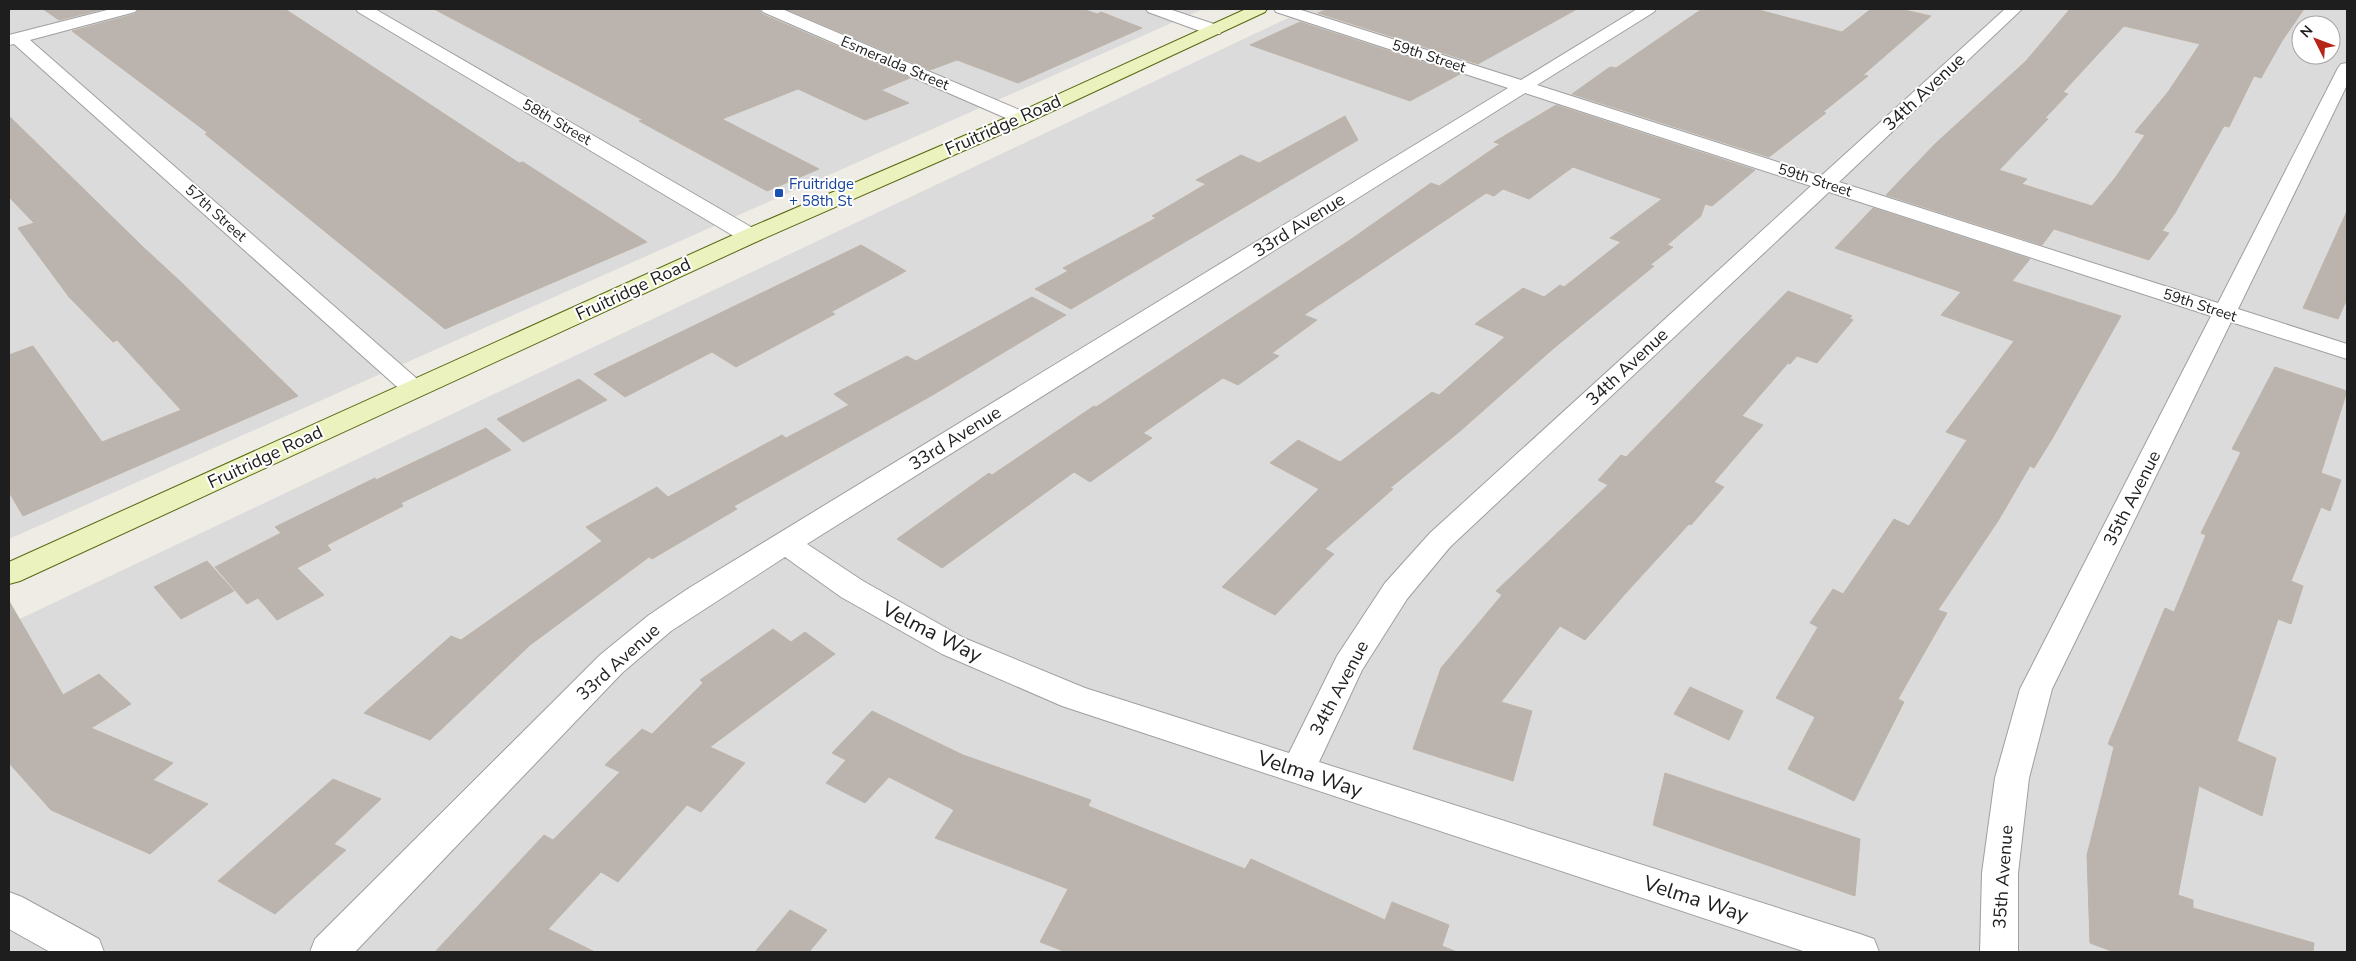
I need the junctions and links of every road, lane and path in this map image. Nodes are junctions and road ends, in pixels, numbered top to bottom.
1 (129, 9) edge
2 (364, 9) edge
3 (769, 9) edge
4 (1154, 9) edge
5 (1259, 9) edge
6 (1282, 9) edge
7 (1648, 9) edge
8 (2014, 9) edge
9 (1214, 30) junction
10 (14, 39) edge
11 (2347, 68) edge
12 (1523, 86) junction
13 (1022, 118) junction
14 (1825, 183) junction
15 (750, 236) junction
16 (2224, 312) junction
17 (2347, 352) edge
18 (414, 389) junction
19 (785, 543) junction
20 (9, 574) edge
21 (1298, 770) junction
22 (9, 909) edge
23 (85, 952) edge
24 (330, 952) edge
25 (1860, 952) edge
26 (1999, 952) edge

1 - 10 street
2 - 15 street, 58th Street
3 - 13 street, Esmeralda Street
4 - 9 street
5 - 9 main road, Fruitridge Road
6 - 12 street, 59th Street
7 - 12 street, 33rd Avenue
8 - 14 street, 34th Avenue
9 - 13 main road, Fruitridge Road
10 - 18 street, 57th Street
11 - 16 street, 35th Avenue
12 - 14 street, 59th Street
12 - 19 street, 33rd Avenue
13 - 15 main road, Fruitridge Road
14 - 16 street, 59th Street
14 - 21 street, 34th Avenue
15 - 18 main road, Fruitridge Road
16 - 17 street, 59th Street
16 - 26 street, 35th Avenue
18 - 20 main road, Fruitridge Road
19 - 21 street, Velma Way
19 - 24 street, 33rd Avenue
21 - 25 street, Velma Way
22 - 23 street

